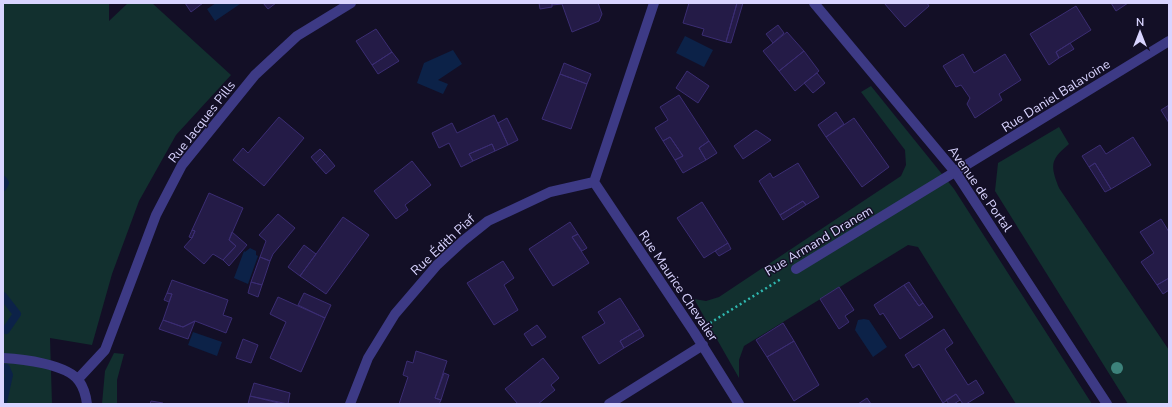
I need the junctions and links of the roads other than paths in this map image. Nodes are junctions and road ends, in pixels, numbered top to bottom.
1 (351, 3) edge
2 (654, 3) edge
3 (814, 3) edge
4 (1169, 41) edge
5 (956, 173) junction
6 (594, 182) junction
7 (796, 269) road end
8 (702, 346) junction
9 (3, 358) edge
10 (78, 379) junction
11 (87, 404) edge
12 (350, 404) edge
13 (609, 404) edge
14 (739, 404) edge
15 (1107, 404) edge

1 - 10 street, Rue Jacques Pills
2 - 6 street
3 - 5 street, Avenue de Portal
4 - 5 street, Rue Daniel Balavoine
5 - 7 street, Rue Armand Dranem
5 - 15 street, Avenue de Portal
6 - 8 street, Rue Maurice Chevalier
6 - 12 street, Rue Édith Piaf
8 - 13 street
8 - 14 street, Rue Maurice Chevalier
9 - 10 street
10 - 11 street

